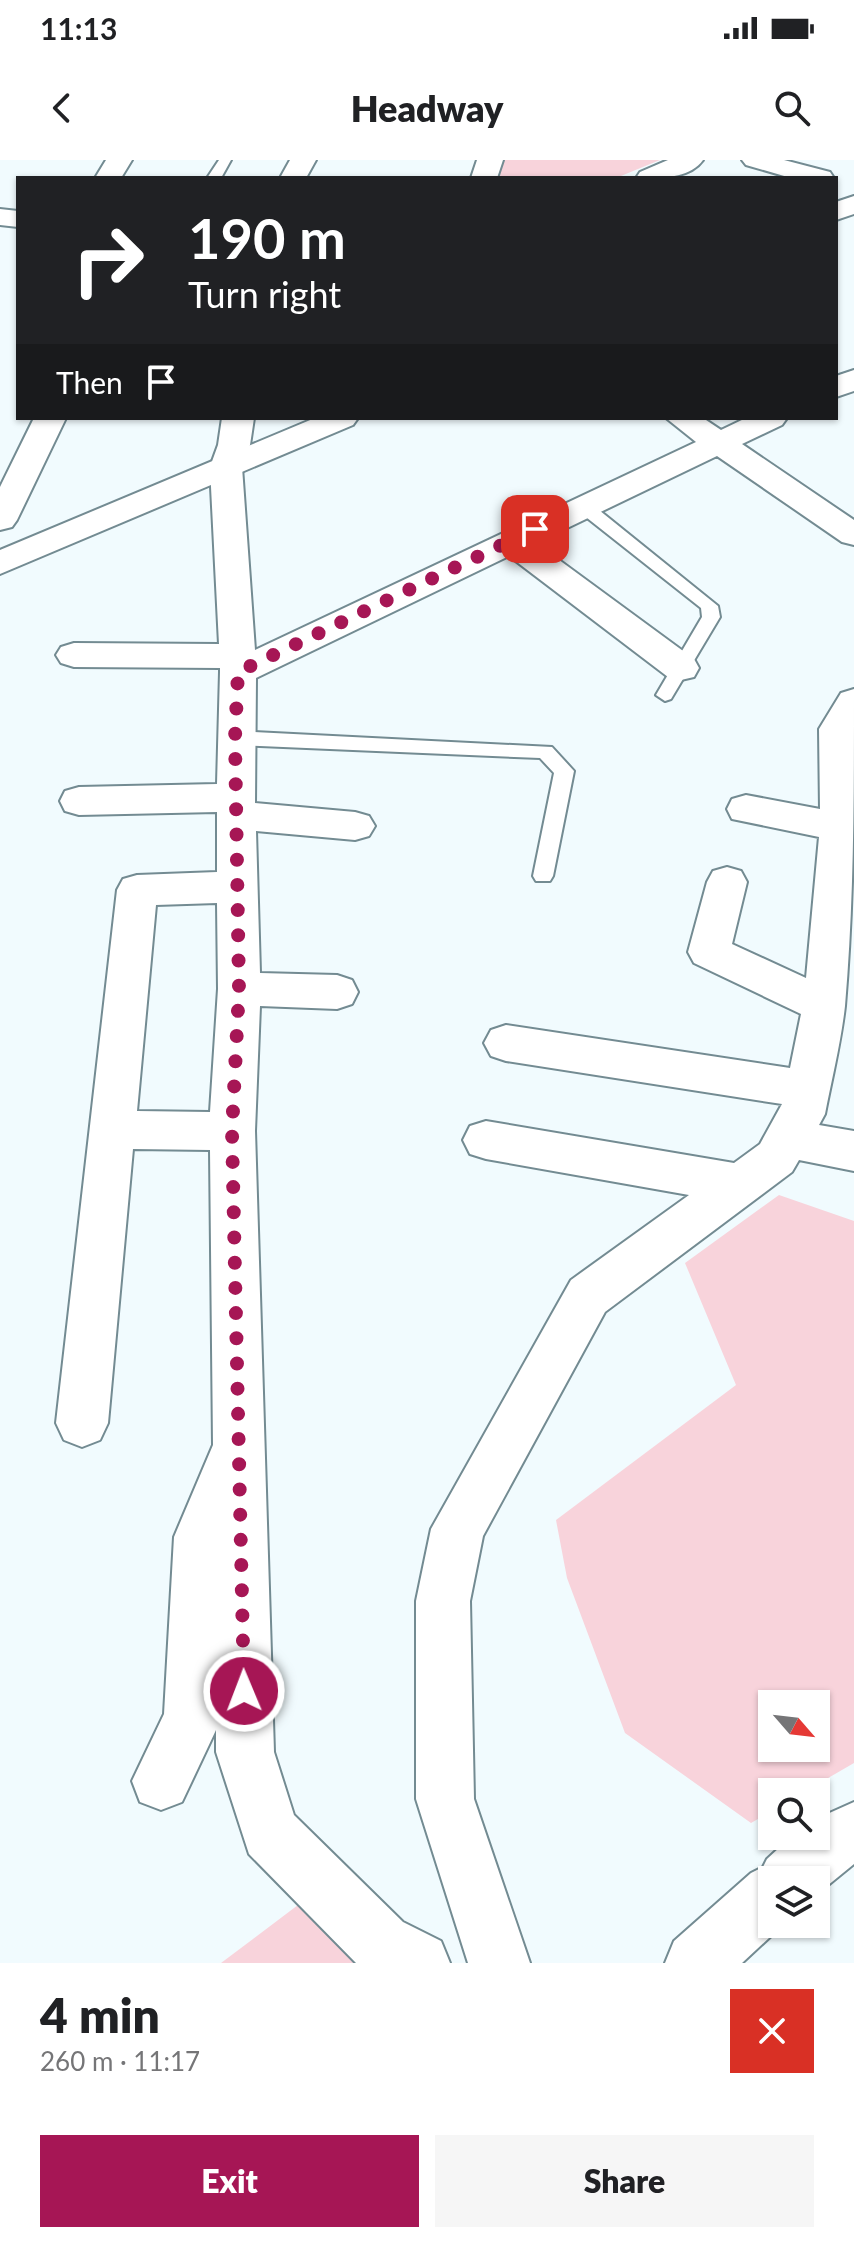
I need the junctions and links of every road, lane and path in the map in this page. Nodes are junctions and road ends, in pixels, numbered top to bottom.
1 (690, 160) edge
2 (755, 160) edge
3 (654, 176) edge
4 (814, 176) edge
5 (48, 420) edge
6 (238, 420) edge
7 (337, 420) edge
8 (685, 420) edge
9 (767, 420) edge
10 (719, 443) junction
11 (13, 467) edge
12 (226, 467) junction
13 (583, 506) junction
14 (0, 520) edge
15 (854, 535) edge
16 (511, 541) junction
17 (0, 563) edge
18 (74, 655) dead end
19 (237, 664) junction
20 (673, 682) joint
21 (854, 702) edge
22 (235, 738) junction
23 (79, 801) dead end
24 (236, 806) junction
25 (746, 809) dead end
26 (355, 826) dead end
27 (840, 827) junction
28 (543, 876) dead end
29 (727, 882) dead end
30 (237, 887) junction
31 (239, 989) junction
32 (337, 992) dead end
33 (833, 1024) edge
34 (506, 1043) dead end
35 (807, 1089) junction
36 (112, 1130) junction
37 (232, 1131) junction
38 (788, 1138) junction
39 (486, 1140) dead end
40 (854, 1151) edge
41 (741, 1184) junction
42 (82, 1423) dead end
43 (236, 1443) junction
44 (161, 1781) dead end
45 (854, 1832) edge
46 (803, 1866) edge
47 (758, 1907) edge
48 (419, 1963) edge
49 (499, 1963) edge
50 (696, 1963) edge

1 - 3 street
2 - 4 street
5 - 11 street
6 - 12 street
7 - 12 street
8 - 10 street
9 - 10 street
10 - 13 street
10 - 15 street
11 - 14 street
12 - 17 street
12 - 19 street
13 - 16 street
13 - 20 lane
16 - 19 street
16 - 20 street
18 - 19 street
19 - 22 street
21 - 27 street
22 - 24 street
22 - 28 lane
23 - 24 street
24 - 26 street
24 - 30 street
25 - 27 street
27 - 33 street
29 - 33 street
30 - 31 street
30 - 36 street
31 - 32 street
31 - 37 street
33 - 35 street
34 - 35 street
35 - 38 street
36 - 37 street
36 - 42 street
37 - 43 street
38 - 40 street
38 - 41 street
39 - 41 street
41 - 49 street
43 - 44 street
43 - 48 street
45 - 46 street
47 - 50 street

